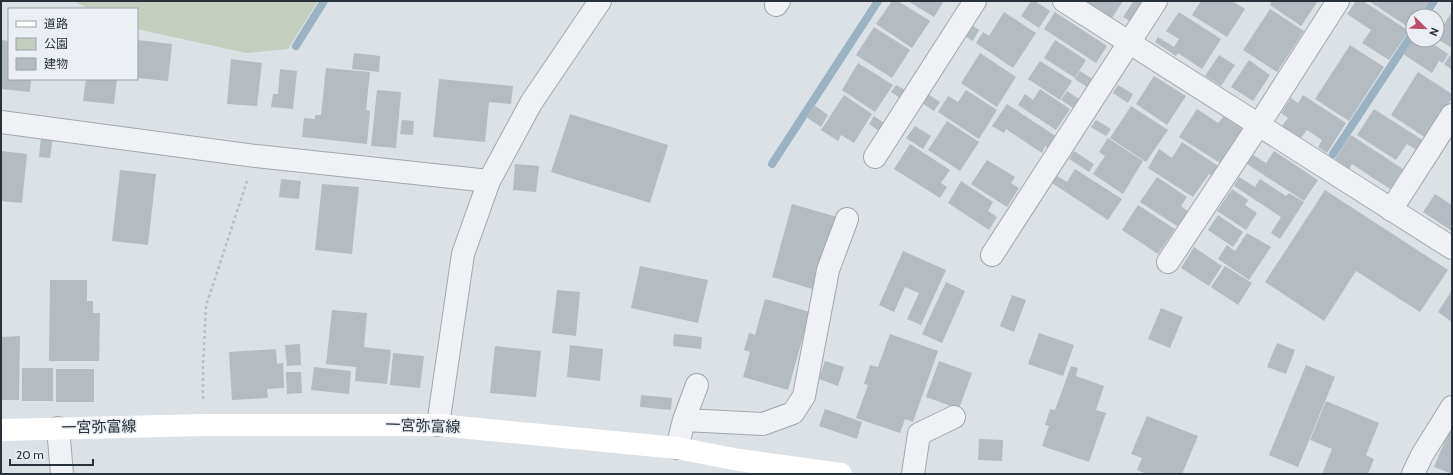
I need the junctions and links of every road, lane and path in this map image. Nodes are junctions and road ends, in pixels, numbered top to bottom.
1 (600, 1) edge
2 (975, 1) edge
3 (1064, 1) edge
4 (1156, 1) edge
5 (1338, 1) edge
6 (1129, 43) junction
7 (1452, 115) edge
8 (1, 122) edge
9 (1258, 126) junction
10 (256, 156) junction
11 (875, 157) dead end
12 (489, 181) junction
13 (1392, 210) junction
14 (847, 219) dead end
15 (1452, 248) edge
16 (992, 255) dead end
17 (1168, 262) dead end
18 (697, 385) dead end
19 (1452, 407) edge
20 (954, 418) dead end
21 (684, 420) junction
22 (204, 424) junction
23 (438, 425) junction
24 (58, 428) junction
25 (1, 430) edge
26 (676, 448) junction
27 (735, 467) edge
28 (62, 474) edge
29 (841, 474) edge
30 (913, 474) edge
31 (1413, 474) edge

1 - 12 street
2 - 11 street
3 - 6 street
4 - 6 street
5 - 9 street
6 - 9 street
6 - 16 street
7 - 13 street
8 - 10 street
9 - 13 street
9 - 17 street
10 - 12 street
10 - 22 path
12 - 23 street
13 - 15 street
14 - 21 street
18 - 21 street
19 - 31 street
20 - 30 street
21 - 26 street
22 - 23 main road, 一宮弥富線
22 - 24 main road, 一宮弥富線
23 - 26 main road, 一宮弥富線
24 - 25 main road, 一宮弥富線
24 - 28 street
26 - 27 main road, 一宮弥富線
27 - 29 main road, 一宮弥富線

